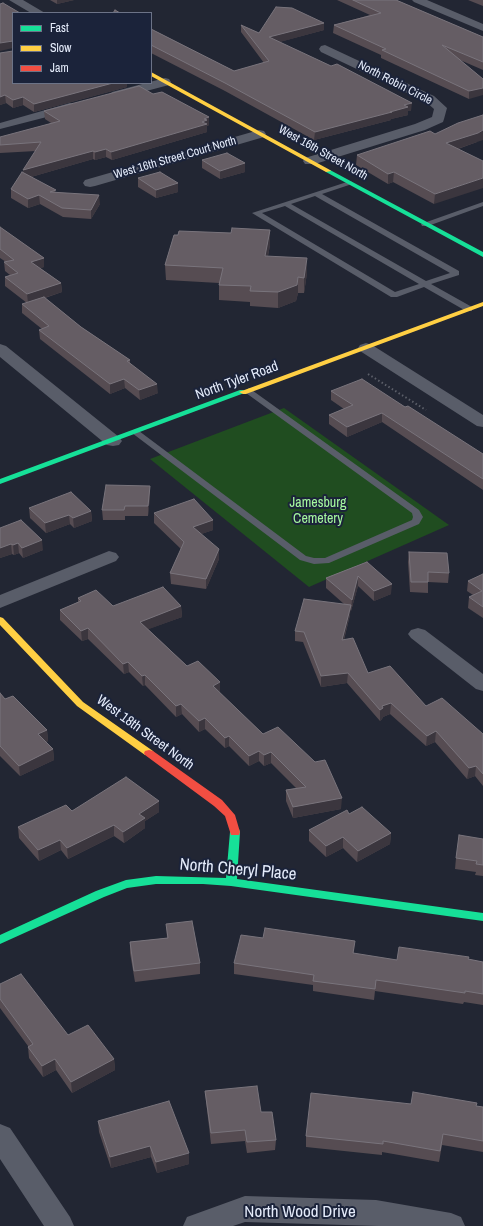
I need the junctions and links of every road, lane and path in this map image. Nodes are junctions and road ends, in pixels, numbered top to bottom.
1 (15, 0) edge
2 (418, 0) edge
3 (37, 12) edge
4 (483, 28) edge
5 (325, 49) dead end
6 (152, 75) edge
7 (165, 82) junction
8 (106, 98) edge
9 (83, 104) edge
10 (2, 126) dead end
11 (259, 134) junction
12 (310, 161) junction
13 (90, 183) dead end
14 (350, 183) junction
15 (316, 194) junction
16 (286, 204) junction
17 (483, 204) edge
18 (425, 224) junction
19 (483, 256) edge
20 (425, 284) junction
21 (483, 304) edge
22 (469, 309) junction
23 (366, 348) junction
24 (0, 349) edge
25 (368, 374) dead end
26 (249, 391) junction
27 (426, 410) dead end
28 (482, 421) edge
29 (136, 433) junction
30 (113, 441) junction
31 (0, 482) edge
32 (109, 557) dead end
33 (0, 602) edge
34 (0, 620) edge
35 (418, 634) dead end
36 (483, 684) edge
37 (231, 882) junction
38 (483, 917) edge
39 (0, 940) edge
40 (0, 1136) edge
41 (60, 1226) edge
42 (197, 1226) edge
43 (451, 1226) edge

1 - 3 street
2 - 4 street
5 - 12 street, North Robin Circle
6 - 7 street, West 16th Street North
7 - 8 street
7 - 11 street, West 16th Street North
9 - 10 street
11 - 12 street, West 16th Street North
11 - 13 street, West 16th Street Court North
12 - 14 street, West 16th Street North
14 - 15 lane
14 - 18 street, West 16th Street North
15 - 16 lane
15 - 20 lane
16 - 20 lane
16 - 20 lane
17 - 18 lane
18 - 19 street, West 16th Street North
20 - 22 lane
21 - 22 street, North Tyler Road
22 - 23 street, North Tyler Road
23 - 26 street, North Tyler Road
23 - 28 street
24 - 30 street
25 - 27 path
26 - 29 street, North Tyler Road
26 - 29 lane
29 - 30 street, North Tyler Road
30 - 31 street, North Tyler Road
32 - 33 street
34 - 37 street, West 18th Street North
35 - 36 street
37 - 38 street, North Cheryl Place
37 - 39 street, North Cheryl Place
40 - 41 street
42 - 43 street, North Wood Drive

